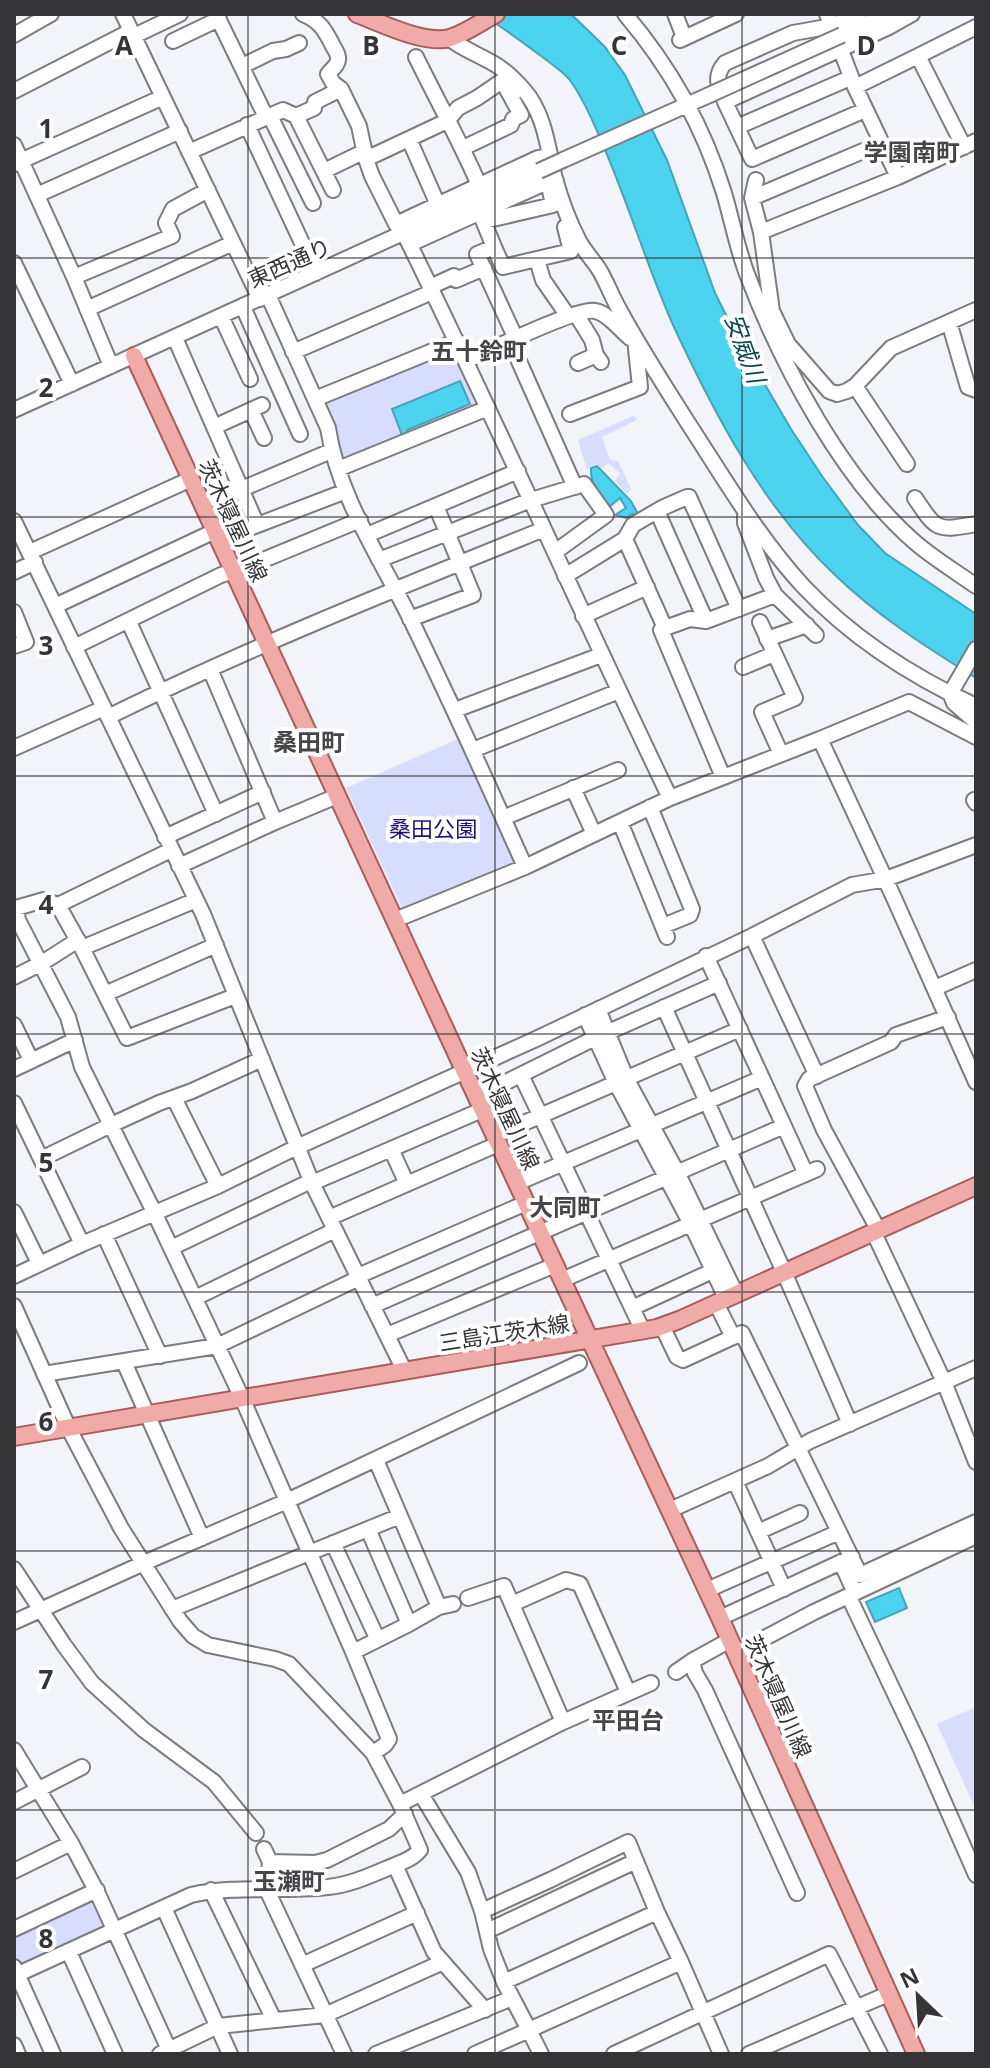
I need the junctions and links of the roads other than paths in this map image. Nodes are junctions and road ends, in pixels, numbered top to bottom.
1 (51, 14) edge
2 (123, 14) edge
3 (180, 14) edge
4 (303, 14) edge
5 (357, 14) edge
6 (496, 14) edge
7 (625, 14) edge
8 (675, 14) edge
9 (736, 14) edge
10 (859, 14) edge
11 (888, 14) edge
12 (912, 14) edge
13 (218, 16) edge
14 (713, 19) edge
15 (970, 25) edge
16 (835, 31) edge
17 (133, 33) junction
18 (14, 35) edge
19 (173, 41) dead end
20 (454, 41) junction
21 (299, 43) dead end
22 (918, 56) junction
23 (416, 57) dead end
24 (242, 66) junction
25 (502, 81) junction
26 (852, 83) junction
27 (341, 89) junction
28 (14, 91) edge
29 (163, 97) junction
30 (533, 102) junction
31 (725, 102) junction
32 (684, 106) junction
33 (865, 110) junction
34 (296, 116) junction
35 (268, 117) junction
36 (447, 121) junction
37 (247, 125) junction
38 (737, 127) junction
39 (180, 131) junction
40 (409, 139) junction
41 (882, 143) junction
42 (970, 144) edge
43 (14, 145) edge
44 (463, 148) junction
45 (189, 152) junction
46 (366, 155) junction
47 (18, 163) edge
48 (324, 171) junction
49 (898, 177) junction
50 (547, 178) junction
51 (756, 180) dead end
52 (479, 185) junction
53 (208, 190) junction
54 (333, 190) dead end
55 (37, 195) junction
56 (752, 198) junction
57 (313, 203) dead end
58 (438, 205) junction
59 (482, 217) junction
60 (569, 217) junction
61 (761, 232) junction
62 (403, 234) junction
63 (233, 243) junction
64 (494, 247) junction
65 (537, 260) junction
66 (14, 263) edge
67 (484, 268) junction
68 (316, 273) junction
69 (74, 277) junction
70 (431, 290) junction
71 (264, 297) junction
72 (243, 307) junction
73 (87, 309) junction
74 (976, 310) edge
75 (572, 315) junction
76 (221, 316) junction
77 (949, 322) junction
78 (774, 327) junction
79 (175, 338) junction
80 (635, 339) junction
81 (513, 340) junction
82 (457, 341) junction
83 (293, 352) junction
84 (134, 356) junction
85 (466, 361) junction
86 (578, 363) dead end
87 (111, 366) junction
88 (250, 379) dead end
89 (72, 384) junction
90 (855, 386) junction
91 (976, 390) edge
92 (315, 399) junction
93 (488, 408) junction
94 (14, 410) edge
95 (570, 414) dead end
96 (214, 427) junction
97 (300, 434) dead end
98 (264, 438) dead end
99 (331, 451) junction
100 (907, 464) dead end
101 (338, 469) junction
102 (518, 471) junction
103 (191, 479) junction
104 (575, 487) junction
105 (241, 490) junction
106 (346, 491) junction
107 (915, 498) dead end
108 (216, 500) dead end
109 (531, 500) junction
110 (436, 506) junction
111 (657, 511) junction
112 (746, 512) junction
113 (360, 520) junction
114 (14, 521) edge
115 (976, 524) edge
116 (257, 525) junction
117 (544, 529) junction
118 (215, 531) junction
119 (448, 533) junction
120 (234, 534) dead end
121 (367, 535) junction
122 (625, 539) junction
123 (26, 550) edge
124 (555, 552) junction
125 (379, 560) junction
126 (460, 563) junction
127 (954, 570) junction
128 (234, 571) junction
129 (14, 572) edge
130 (976, 573) edge
131 (565, 576) junction
132 (976, 586) edge
133 (647, 587) junction
134 (395, 589) junction
135 (775, 595) junction
136 (55, 606) junction
137 (739, 609) junction
138 (14, 612) edge
139 (583, 616) junction
140 (410, 619) junction
141 (706, 621) junction
142 (129, 622) junction
143 (760, 622) dead end
144 (665, 628) junction
145 (767, 639) junction
146 (267, 644) junction
147 (14, 646) edge
148 (74, 647) junction
149 (976, 649) edge
150 (774, 654) junction
151 (601, 655) junction
152 (743, 667) dead end
153 (210, 669) junction
154 (161, 691) junction
155 (619, 691) junction
156 (951, 692) junction
157 (976, 706) edge
158 (455, 710) junction
159 (106, 712) junction
160 (976, 722) edge
161 (976, 737) edge
162 (820, 739) junction
163 (14, 748) edge
164 (473, 750) junction
165 (781, 754) junction
166 (618, 770) dead end
167 (723, 777) junction
168 (573, 788) junction
169 (263, 792) junction
170 (337, 796) junction
171 (670, 798) junction
172 (650, 807) junction
173 (216, 814) junction
174 (503, 818) junction
175 (275, 822) junction
176 (620, 822) junction
177 (594, 834) junction
178 (168, 843) junction
179 (976, 845) edge
180 (179, 866) junction
181 (525, 867) junction
182 (886, 879) junction
183 (196, 900) junction
184 (15, 903) edge
185 (58, 905) junction
186 (395, 920) junction
187 (752, 936) junction
188 (80, 944) junction
189 (216, 945) junction
190 (706, 956) junction
191 (42, 963) junction
192 (976, 970) edge
193 (14, 977) edge
194 (719, 983) junction
195 (935, 988) junction
196 (105, 994) junction
197 (235, 996) junction
198 (664, 1007) junction
199 (591, 1012) junction
200 (948, 1017) junction
201 (14, 1025) edge
202 (740, 1029) junction
203 (602, 1036) junction
204 (75, 1040) junction
205 (969, 1048) edge
206 (686, 1053) junction
207 (262, 1059) junction
208 (31, 1060) junction
209 (14, 1069) edge
210 (464, 1070) junction
211 (521, 1075) junction
212 (817, 1076) junction
213 (762, 1078) junction
214 (621, 1081) junction
215 (976, 1082) edge
216 (174, 1098) junction
217 (708, 1102) junction
218 (14, 1103) edge
219 (479, 1104) junction
220 (541, 1116) junction
221 (111, 1125) junction
222 (784, 1126) junction
223 (646, 1128) junction
224 (496, 1140) junction
225 (297, 1147) junction
226 (391, 1149) junction
227 (729, 1149) junction
228 (41, 1159) junction
229 (563, 1163) junction
230 (672, 1174) junction
231 (311, 1182) junction
232 (517, 1183) junction
233 (407, 1184) junction
234 (218, 1186) junction
235 (976, 1186) edge
236 (751, 1198) junction
237 (526, 1203) junction
238 (14, 1212) edge
239 (154, 1212) junction
240 (587, 1213) junction
241 (696, 1222) junction
242 (332, 1224) junction
243 (876, 1232) junction
244 (540, 1233) junction
245 (104, 1234) junction
246 (82, 1244) junction
247 (171, 1248) junction
248 (609, 1260) junction
249 (39, 1263) junction
250 (718, 1268) junction
251 (559, 1272) junction
252 (784, 1272) junction
253 (14, 1276) edge
254 (359, 1277) junction
255 (195, 1298) junction
256 (726, 1298) junction
257 (14, 1306) edge
258 (372, 1306) junction
259 (632, 1308) junction
260 (662, 1326) junction
261 (643, 1331) junction
262 (387, 1335) junction
263 (733, 1337) junction
264 (591, 1340) junction
265 (217, 1346) junction
266 (160, 1356) junction
267 (124, 1362) junction
268 (579, 1363) dead end
269 (976, 1368) edge
270 (404, 1370) junction
271 (44, 1374) junction
272 (944, 1382) junction
273 (242, 1398) junction
274 (148, 1415) junction
275 (850, 1424) junction
276 (69, 1429) junction
277 (14, 1437) edge
278 (797, 1449) junction
279 (376, 1460) junction
280 (976, 1462) edge
281 (735, 1481) junction
282 (287, 1501) junction
283 (670, 1510) junction
284 (800, 1513) dead end
285 (400, 1516) junction
286 (976, 1522) edge
287 (368, 1529) junction
288 (758, 1532) junction
289 (839, 1532) junction
290 (976, 1536) edge
291 (202, 1538) junction
292 (333, 1543) junction
293 (309, 1553) junction
294 (846, 1560) junction
295 (772, 1561) junction
296 (144, 1563) junction
297 (14, 1569) edge
298 (784, 1589) junction
299 (707, 1590) junction
300 (852, 1595) junction
301 (468, 1598) dead end
302 (512, 1604) junction
303 (172, 1609) junction
304 (42, 1610) junction
305 (720, 1618) junction
306 (14, 1622) edge
307 (409, 1624) junction
308 (377, 1638) junction
309 (733, 1647) junction
310 (353, 1652) junction
311 (692, 1661) junction
312 (676, 1672) dead end
313 (651, 1683) dead end
314 (628, 1692) junction
315 (563, 1722) junction
316 (14, 1750) edge
317 (373, 1753) junction
318 (82, 1767) dead end
319 (39, 1790) junction
320 (421, 1794) junction
321 (14, 1802) edge
322 (402, 1809) junction
323 (256, 1833) dead end
324 (71, 1843) junction
325 (636, 1861) junction
326 (395, 1865) junction
327 (14, 1871) edge
328 (976, 1875) edge
329 (550, 1880) junction
330 (97, 1890) junction
331 (211, 1890) junction
332 (267, 1890) junction
333 (797, 1893) dead end
334 (560, 1898) junction
335 (164, 1908) junction
336 (482, 1911) junction
337 (657, 1912) junction
338 (417, 1913) junction
339 (14, 1929) edge
340 (116, 1930) junction
341 (487, 1931) junction
342 (69, 1952) junction
343 (443, 1962) junction
344 (681, 1962) junction
345 (302, 1965) junction
346 (15, 1972) edge
347 (504, 1982) junction
348 (888, 1994) junction
349 (512, 1998) junction
350 (857, 2008) junction
351 (485, 2010) junction
352 (703, 2012) junction
353 (325, 2015) junction
354 (274, 2020) junction
355 (218, 2026) junction
356 (529, 2030) junction
357 (14, 2045) edge
358 (166, 2053) edge
359 (18, 2054) edge
360 (53, 2054) edge
361 (115, 2054) edge
362 (230, 2054) edge
363 (344, 2054) edge
364 (376, 2054) edge
365 (475, 2054) edge
366 (541, 2054) edge
367 (614, 2054) edge
368 (721, 2054) edge
369 (749, 2054) edge
370 (880, 2054) edge
371 (916, 2054) edge

1 - 18 street
2 - 17 street
3 - 17 street
4 - 27 street
5 - 20 main road
6 - 20 main road
7 - 32 street
8 - 14 street
9 - 14 street
10 - 16 street
11 - 16 street
12 - 16 street
13 - 19 street
13 - 24 street
15 - 22 street
16 - 26 street
16 - 31 street
16 - 31 street
16 - 32 street, 東西通り, bridge
17 - 28 street
17 - 29 street
20 - 25 street
20 - 30 street
21 - 24 street
22 - 26 street
22 - 42 street
23 - 36 street
24 - 35 street
25 - 30 street
25 - 36 street
25 - 44 street
26 - 33 street
26 - 38 street
27 - 34 street
27 - 46 street
29 - 39 street
29 - 47 street
30 - 50 street
31 - 38 street
32 - 50 street, 東西通り, bridge
32 - 78 street
33 - 38 street
33 - 41 street
34 - 35 street
34 - 48 street
35 - 37 street
35 - 57 street
36 - 40 street
36 - 44 street
37 - 45 street
37 - 68 street
39 - 45 street
39 - 55 street
40 - 46 street
40 - 58 street
41 - 49 street
41 - 56 street
42 - 49 street
43 - 47 street
44 - 52 street
45 - 53 street
46 - 48 street
46 - 62 street
47 - 55 street
48 - 54 street
49 - 61 street
50 - 52 street
50 - 59 street
50 - 59 street
50 - 60 street
50 - 62 street, 東西通り
51 - 56 street
52 - 58 street
53 - 63 street
53 - 69 street
55 - 69 street
56 - 61 street
58 - 62 street
59 - 62 street
59 - 64 street
60 - 65 street
60 - 80 street
61 - 78 street
62 - 68 street, 東西通り
62 - 70 street
63 - 71 street
63 - 73 street
64 - 65 street
64 - 67 street
65 - 75 street
66 - 89 street
67 - 70 street
67 - 81 street
68 - 71 street, 東西通り
69 - 73 street
70 - 82 street
70 - 83 street
71 - 72 street, 東西通り
71 - 83 street
72 - 76 street, 東西通り
72 - 97 street
73 - 87 street
74 - 77 street
75 - 80 street
75 - 81 street
75 - 86 street
76 - 79 street, 東西通り
76 - 88 street
77 - 90 street
77 - 91 street
78 - 90 street
78 - 127 street
79 - 84 street, 東西通り
79 - 96 street
80 - 95 street
80 - 112 street
81 - 85 street
81 - 104 street
82 - 85 street
82 - 92 street
83 - 92 street
84 - 87 street, 東西通り
84 - 103 main road, 茨木寝屋川線
85 - 93 street
87 - 89 street, 東西通り
89 - 94 street, 東西通り
90 - 100 street
92 - 99 street
93 - 101 street
93 - 102 street
96 - 98 street
96 - 105 street
99 - 101 street
99 - 105 street
101 - 106 street
102 - 109 street
102 - 110 street
103 - 118 main road, 茨木寝屋川線
103 - 123 street
104 - 109 street
104 - 124 street
105 - 108 street
105 - 116 street
106 - 113 street
106 - 116 street
107 - 115 street
109 - 117 street
109 - 119 street
110 - 119 street
110 - 121 street
111 - 122 street
111 - 137 street
111 - 141 street
112 - 135 street
112 - 156 street
113 - 121 street
113 - 128 street
114 - 123 street
116 - 120 street
117 - 124 street
117 - 126 street
118 - 128 main road, 茨木寝屋川線
118 - 136 street
119 - 125 street
119 - 126 street
121 - 125 street
122 - 131 street
122 - 133 street
123 - 129 street
123 - 136 street
124 - 131 street
125 - 134 street
126 - 134 street
126 - 140 street
127 - 130 street
127 - 132 street
128 - 142 street
128 - 146 main road, 茨木寝屋川線
131 - 139 street
133 - 139 street
133 - 144 street
134 - 140 street
134 - 146 street
135 - 137 street
135 - 145 street
136 - 148 street
137 - 141 street
138 - 147 street
139 - 151 street
140 - 158 street
141 - 144 street
142 - 148 street
142 - 154 street
143 - 145 street
144 - 167 street
145 - 150 street
146 - 153 street
146 - 170 main road, 茨木寝屋川線
148 - 159 street
149 - 156 street
150 - 152 street
150 - 165 street
151 - 155 street
151 - 158 street
153 - 154 street
153 - 169 street
154 - 159 street
154 - 173 street
155 - 164 street
155 - 171 street
156 - 157 street
156 - 160 street
158 - 164 street
159 - 163 street
159 - 178 street
161 - 162 street
162 - 165 street
162 - 182 street
164 - 174 street
165 - 167 street
166 - 168 street
167 - 171 street
168 - 174 street
168 - 177 street
169 - 173 street
169 - 175 street
170 - 175 street
170 - 186 main road, 茨木寝屋川線
171 - 172 street
172 - 176 street
172 - 176 street
173 - 178 street
174 - 181 street
175 - 180 street
176 - 177 street
177 - 181 street
178 - 180 street
178 - 185 street
179 - 182 street
180 - 183 street
181 - 186 street
182 - 187 street
182 - 195 street
183 - 188 street
183 - 189 street
184 - 185 street
184 - 191 street
185 - 188 street
186 - 210 main road, 茨木寝屋川線
187 - 190 street
187 - 212 street
188 - 191 street
188 - 196 street
189 - 196 street
189 - 197 street
190 - 194 street
190 - 199 street
191 - 193 street
191 - 204 street
192 - 195 street
194 - 198 street
194 - 202 street
195 - 200 street
196 - 197 street
197 - 207 street
198 - 203 street
198 - 206 street
199 - 203 street
199 - 210 street
200 - 205 street
200 - 212 street
201 - 208 street
202 - 206 street
202 - 213 street
203 - 211 street
203 - 214 street
204 - 208 street
204 - 221 street
205 - 215 street
206 - 214 street
206 - 217 street
207 - 216 street
207 - 225 street
208 - 209 street
210 - 219 main road, 茨木寝屋川線
210 - 225 street
211 - 219 street
211 - 220 street
212 - 243 street
213 - 217 street
213 - 222 street
214 - 220 street
214 - 223 street
216 - 221 street
216 - 234 street
217 - 223 street
217 - 227 street
218 - 228 street
219 - 224 main road, 茨木寝屋川線
219 - 226 street
220 - 224 street
220 - 229 street
221 - 228 street
221 - 239 street
222 - 227 street
222 - 236 street
223 - 229 street
223 - 230 street
224 - 232 main road, 茨木寝屋川線
224 - 233 street
225 - 231 street
225 - 234 street
226 - 231 street
226 - 233 street
227 - 230 street
227 - 236 street
228 - 246 street
229 - 232 street
229 - 240 street
230 - 240 street
230 - 241 street
231 - 242 street
231 - 247 street
232 - 237 main road, 茨木寝屋川線
233 - 242 street
234 - 239 street
235 - 243 main road, 三島江茨木線
236 - 241 street
236 - 252 street
237 - 244 main road, 茨木寝屋川線
237 - 254 street
238 - 249 street
239 - 245 street
239 - 247 street
240 - 244 street
240 - 248 street
241 - 248 street
241 - 250 street
242 - 254 street
242 - 255 street
243 - 252 main road, 三島江茨木線
243 - 272 street
244 - 251 main road, 茨木寝屋川線
244 - 258 street
245 - 246 street
245 - 266 street
246 - 249 street
247 - 255 street
248 - 251 street
248 - 259 street
249 - 253 street
250 - 256 street
250 - 259 street
251 - 262 street
251 - 264 main road, 茨木寝屋川線
252 - 256 main road, 三島江茨木線
252 - 275 street
254 - 258 street
254 - 265 street
255 - 265 street
256 - 260 main road, 三島江茨木線
256 - 263 street
257 - 271 street
258 - 262 street
259 - 261 street
260 - 261 main road, 三島江茨木線
260 - 263 street
261 - 264 main road, 三島江茨木線
262 - 270 street
263 - 278 street
264 - 270 main road, 三島江茨木線
264 - 283 main road, 茨木寝屋川線
265 - 266 street
265 - 273 street
266 - 267 street
267 - 271 street
267 - 274 street
268 - 279 street
269 - 272 street
270 - 273 main road, 三島江茨木線
271 - 276 street
272 - 275 street
272 - 280 street
273 - 274 main road, 三島江茨木線
273 - 282 street
274 - 276 main road, 三島江茨木線
274 - 291 street
275 - 278 street
276 - 277 main road, 三島江茨木線
276 - 296 street
278 - 281 street
278 - 289 street
279 - 282 street
279 - 285 street
281 - 283 street
281 - 288 street
282 - 291 street
282 - 293 street
283 - 299 main road, 茨木寝屋川線
284 - 288 street
285 - 287 street
285 - 307 street
286 - 294 street
287 - 292 street
287 - 307 street
288 - 295 street
289 - 294 street
289 - 295 street
290 - 300 street
291 - 296 street
292 - 293 street
292 - 308 street
293 - 303 street
293 - 310 street
294 - 298 street
294 - 300 street
295 - 298 street
295 - 299 street
296 - 303 street
296 - 304 street
297 - 304 street
298 - 305 street
299 - 305 main road, 茨木寝屋川線
300 - 309 street
300 - 328 street
301 - 302 street
302 - 314 street
302 - 315 street
303 - 317 street
304 - 306 street
304 - 323 street
305 - 309 main road, 茨木寝屋川線
307 - 308 street
308 - 310 street
309 - 311 street
309 - 348 main road, 茨木寝屋川線
310 - 317 street
311 - 312 street
311 - 333 street
313 - 314 street
314 - 315 street
315 - 320 street
316 - 319 street
317 - 322 street
318 - 319 street
319 - 321 street
319 - 324 street
320 - 322 street
320 - 336 street
322 - 326 street
322 - 332 street
324 - 327 street
324 - 330 street
325 - 329 street
325 - 334 street
325 - 337 street
326 - 332 street
326 - 338 street
329 - 334 street
329 - 336 street
330 - 339 street
330 - 340 street
331 - 332 street
331 - 335 street
331 - 354 street
332 - 345 street
334 - 341 street
335 - 340 street
335 - 355 street
336 - 341 street
337 - 344 street
337 - 347 street
338 - 343 street
338 - 345 street
340 - 342 street
340 - 358 street
341 - 347 street
342 - 346 street
342 - 361 street
343 - 351 street
343 - 353 street
344 - 352 street
344 - 356 street
345 - 353 street
346 - 360 street
347 - 349 street
348 - 350 street
348 - 371 main road, 茨木寝屋川線
349 - 351 street
349 - 356 street
350 - 352 street
350 - 369 street
350 - 370 street
351 - 364 street
352 - 367 street
352 - 368 street
353 - 354 street
353 - 363 street
354 - 355 street
355 - 358 street
355 - 362 street
356 - 365 street
356 - 366 street
357 - 359 street

